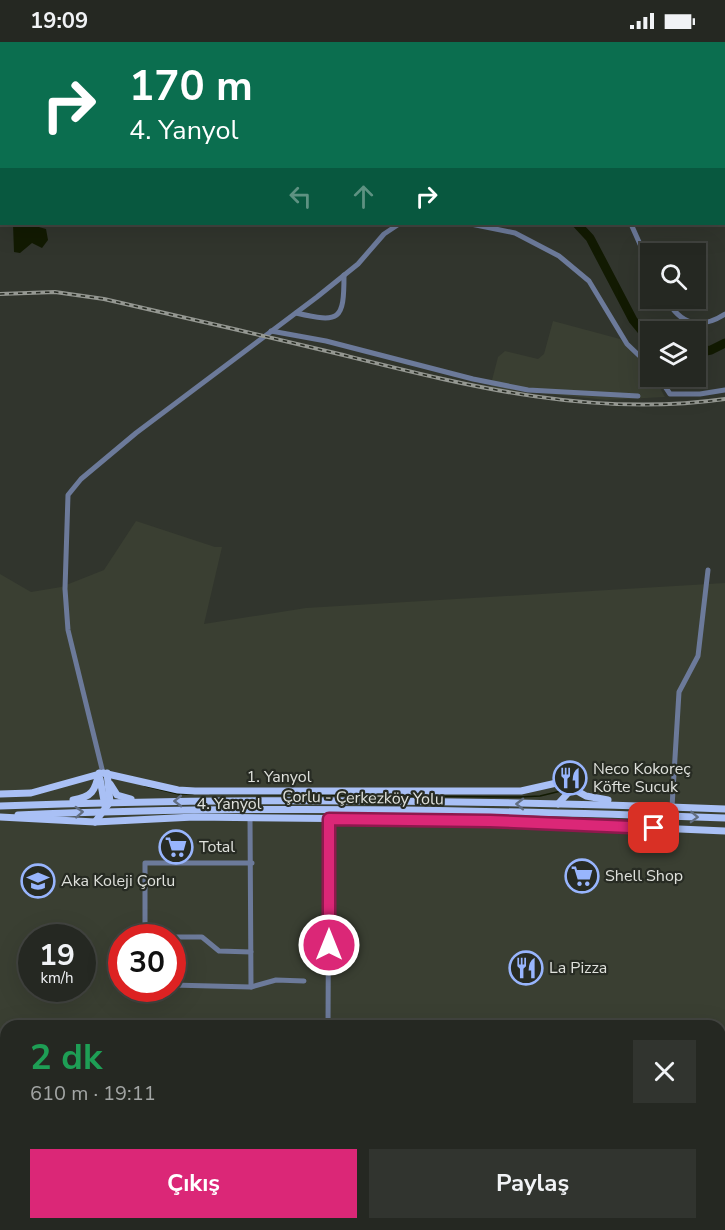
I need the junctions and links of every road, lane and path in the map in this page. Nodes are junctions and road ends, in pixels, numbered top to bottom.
1 (398, 225) edge
2 (476, 225) edge
3 (631, 225) edge
4 (640, 244) edge
5 (344, 275) junction
6 (674, 309) edge
7 (296, 313) junction
8 (725, 314) edge
9 (271, 331) junction
10 (640, 356) edge
11 (665, 387) edge
12 (725, 390) edge
13 (638, 396) dead end
14 (708, 570) dead end
15 (103, 773) junction
16 (561, 782) junction
17 (0, 794) edge
18 (107, 802) junction
19 (142, 802) junction
20 (558, 804) junction
21 (55, 805) junction
22 (0, 806) edge
23 (646, 806) junction
24 (672, 807) junction
25 (725, 808) edge
26 (106, 811) junction
27 (122, 811) junction
28 (482, 813) junction
29 (0, 816) edge
30 (147, 818) junction
31 (250, 818) junction
32 (725, 818) edge
33 (329, 819) junction
34 (95, 822) junction
35 (530, 822) junction
36 (725, 831) edge
37 (252, 863) junction
38 (251, 952) junction
39 (304, 981) dead end
40 (186, 985) edge
41 (251, 987) junction
42 (328, 1020) edge

1 - 5 street
2 - 10 street
3 - 4 street
5 - 7 street
5 - 7 street
6 - 8 street
7 - 9 street
9 - 13 street
9 - 15 street
11 - 12 street
14 - 24 street
15 - 16 main road, 1. Yanyol
15 - 17 main road
15 - 18 main road
15 - 19 main road
15 - 21 main road
16 - 20 main road
16 - 23 main road
18 - 19 main road, Çorlu - Çerkezköy Yolu
18 - 21 main road, Çorlu - Çerkezköy Yolu
18 - 26 main road
20 -> 19 main road, Çorlu - Çerkezköy Yolu
20 - 23 main road, Çorlu - Çerkezköy Yolu
21 - 22 main road, Çorlu - Çerkezköy Yolu
23 - 24 main road, Çorlu - Çerkezköy Yolu
24 - 25 main road, Çorlu - Çerkezköy Yolu
26 - 27 main road, Çorlu - Çerkezköy Yolu
29 -> 26 main road, Çorlu - Çerkezköy Yolu
26 - 34 main road
27 - 28 main road, Çorlu - Çerkezköy Yolu
27 - 30 main road
28 -> 32 main road, Çorlu - Çerkezköy Yolu
28 - 35 main road
29 - 34 main road, 4. Yanyol
30 - 31 main road, 4. Yanyol
30 - 34 main road, 4. Yanyol
31 - 33 main road, 4. Yanyol
31 - 37 street
33 - 35 main road, 4. Yanyol
33 - 42 street
35 - 36 main road
37 - 38 street
37 - 38 street
38 - 41 street
39 - 41 street
40 - 41 street

